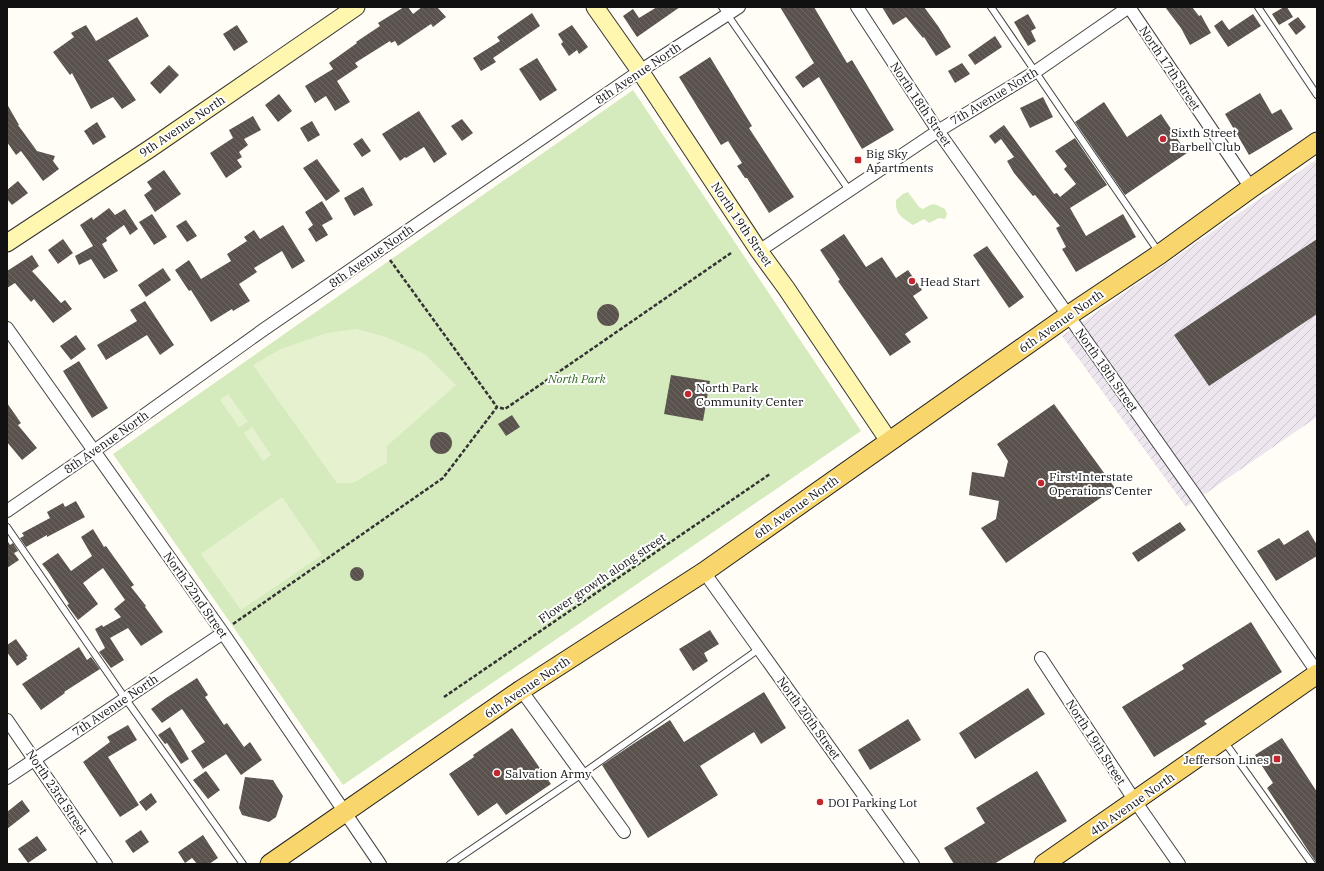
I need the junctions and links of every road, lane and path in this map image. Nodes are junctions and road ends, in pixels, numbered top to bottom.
1 (356, 7) edge
2 (595, 7) edge
3 (739, 7) edge
4 (857, 7) edge
5 (991, 7) edge
6 (1129, 7) edge
7 (1258, 7) edge
8 (724, 11) edge
9 (640, 71) junction
10 (1035, 72) junction
11 (1317, 95) edge
12 (938, 131) junction
13 (1317, 142) edge
14 (1251, 188) junction
15 (849, 190) junction
16 (7, 243) edge
17 (759, 251) junction
18 (731, 253) dead end
19 (1160, 254) junction
20 (390, 260) dead end
21 (1069, 315) junction
22 (7, 328) edge
23 (497, 407) junction
24 (889, 441) junction
25 (94, 451) junction
26 (770, 474) dead end
27 (7, 511) edge
28 (7, 527) edge
29 (704, 572) junction
30 (234, 624) dead end
31 (223, 633) junction
32 (759, 649) junction
33 (1041, 658) dead end
34 (1317, 673) edge
35 (520, 690) junction
36 (444, 697) dead end
37 (125, 698) junction
38 (7, 720) edge
39 (1223, 740) junction
40 (34, 759) junction
41 (582, 774) junction
42 (7, 778) edge
43 (1136, 801) junction
44 (345, 812) junction
45 (624, 832) dead end
46 (106, 864) edge
47 (243, 864) edge
48 (270, 864) edge
49 (380, 864) edge
50 (450, 864) edge
51 (913, 864) edge
52 (1044, 864) edge
53 (1179, 864) edge
54 (1312, 864) edge

1 - 16 street, 9th Avenue North
2 - 9 street, North 19th Street
3 - 8 street, 8th Avenue North
4 - 12 street, North 18th Street
5 - 10 lane
6 - 10 street, 7th Avenue North
6 - 14 street, North 17th Street
7 - 11 lane
8 - 9 street, 8th Avenue North
8 - 15 lane
9 - 17 street, North 19th Street
9 - 25 street, 8th Avenue North
10 - 12 street, 7th Avenue North
10 - 19 lane
12 - 15 street, 7th Avenue North
12 - 21 street, North 18th Street
13 - 14 main road, 6th Avenue North
14 - 19 main road, 6th Avenue North
15 - 17 street, 7th Avenue North
17 - 24 street, North 19th Street
18 - 23 path
19 - 21 main road, 6th Avenue North
20 - 23 path
21 - 24 main road, 6th Avenue North
21 - 34 street, North 18th Street
22 - 25 street, North 22nd Street
23 - 30 path
24 - 29 main road, 6th Avenue North
25 - 27 street, 8th Avenue North
25 - 31 street, North 22nd Street
26 - 36 path, Flower growth along street
28 - 37 lane
29 - 32 street, North 20th Street
29 - 35 main road, 6th Avenue North
31 - 37 street, 7th Avenue North
31 - 44 street, North 22nd Street
32 - 41 lane
32 - 51 street, North 20th Street
33 - 43 street, North 19th Street
34 - 39 main road, 4th Avenue North
35 - 41 street
35 - 44 main road, 6th Avenue North
37 - 40 street, 7th Avenue North
37 - 47 lane
38 - 40 street, North 23rd Street
39 - 43 main road, 4th Avenue North
39 - 54 lane
40 - 42 street, 7th Avenue North
40 - 46 street, North 23rd Street
41 - 45 street
41 - 50 lane
43 - 52 main road, 4th Avenue North
43 - 53 street, North 19th Street
44 - 48 main road, 6th Avenue North
44 - 49 street, North 22nd Street

